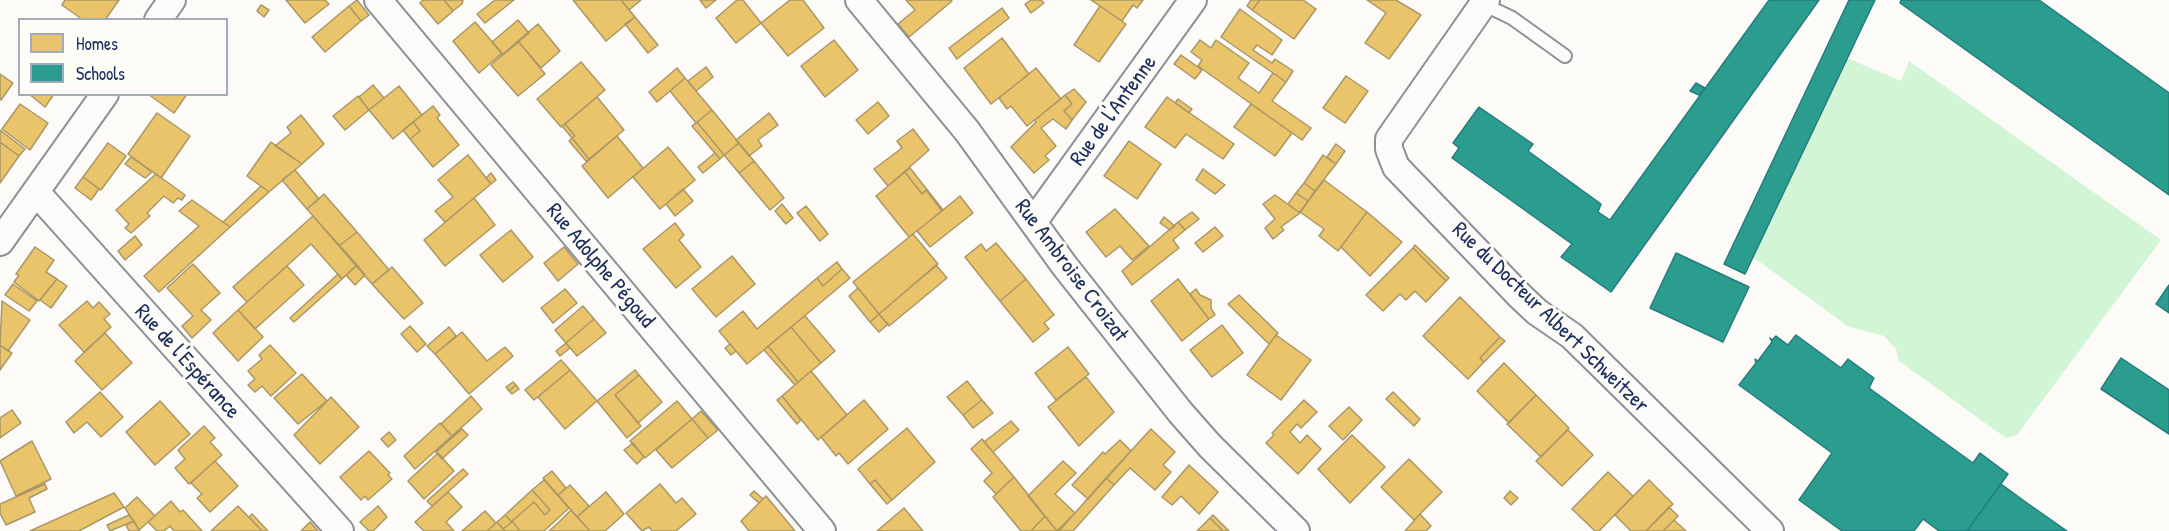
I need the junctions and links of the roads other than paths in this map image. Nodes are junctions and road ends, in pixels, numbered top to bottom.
1 (172, 0) edge
2 (378, 0) edge
3 (859, 0) edge
4 (1193, 0) edge
5 (1485, 2) edge
6 (159, 18) edge
7 (1565, 57) dead end
8 (104, 96) edge
9 (36, 192) junction
10 (1034, 221) junction
11 (0, 242) edge
12 (340, 531) edge
13 (822, 531) edge
14 (1296, 531) edge
15 (1770, 531) edge

1 - 6 street
2 - 13 street, Rue Adolphe Pégoud
3 - 10 street, Rue Ambroise Croizat
4 - 10 street, Rue de l'Antenne
5 - 7 lane
5 - 15 street, Rue du Docteur Albert Schweitzer
8 - 9 street
9 - 11 street
9 - 12 street, Rue de l'Espérance
10 - 14 street, Rue Ambroise Croizat

